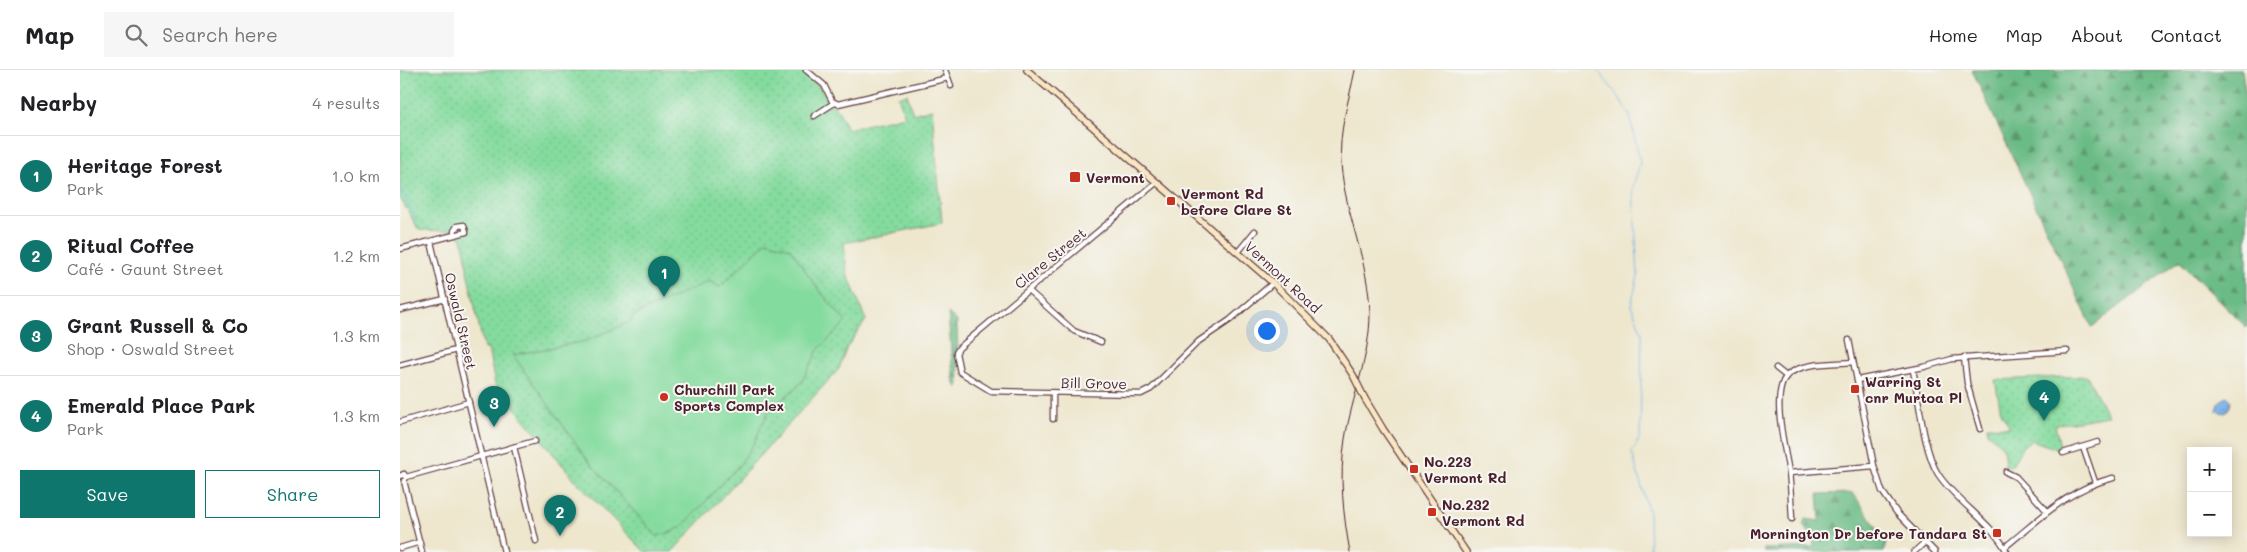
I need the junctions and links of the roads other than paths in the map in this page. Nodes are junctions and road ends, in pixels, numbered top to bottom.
1 (806, 70) edge
2 (945, 70) edge
3 (1027, 70) edge
4 (948, 78) junction
5 (951, 86) dead end
6 (834, 103) junction
7 (814, 116) dead end
8 (1157, 182) junction
9 (1256, 232) dead end
10 (456, 235) junction
11 (431, 242) junction
12 (400, 249) edge
13 (1238, 252) junction
14 (1273, 283) junction
15 (1028, 290) junction
16 (445, 299) junction
17 (400, 310) edge
18 (1849, 340) dead end
19 (1101, 342) dead end
20 (456, 350) junction
21 (957, 350) joint
22 (2066, 351) dead end
23 (1964, 357) junction
24 (1853, 362) junction
25 (400, 365) edge
26 (1776, 368) dead end
27 (1913, 370) junction
28 (1786, 376) junction
29 (1857, 380) junction
30 (1053, 393) junction
31 (469, 402) junction
32 (1052, 419) dead end
33 (400, 422) edge
34 (1980, 429) dead end
35 (535, 441) dead end
36 (2098, 442) dead end
37 (514, 447) junction
38 (2083, 447) junction
39 (2063, 453) dead end
40 (482, 456) junction
41 (1874, 466) junction
42 (400, 468) edge
43 (2006, 472) dead end
44 (1789, 473) junction
45 (402, 477) edge
46 (2113, 478) dead end
47 (2095, 482) junction
48 (2048, 510) junction
49 (1792, 519) dead end
50 (536, 541) dead end
51 (420, 542) junction
52 (1925, 542) junction
53 (400, 548) edge
54 (2006, 550) edge
55 (422, 552) edge
56 (504, 552) edge
57 (1466, 552) edge
58 (1914, 552) edge
59 (1935, 552) edge

1 - 6 street
2 - 4 street
3 - 8 street, Vermont Road
4 - 5 street
4 - 6 street
6 - 7 street
8 - 13 street, Vermont Road
8 - 15 street, Clare Street
9 - 13 street
10 - 10 street
10 - 11 street
11 - 12 street
11 - 16 street, Oswald Street
13 - 14 street, Vermont Road
14 - 30 street, Bill Grove
14 - 57 street, Vermont Road, bridge
15 - 19 street
15 - 21 street, Clare Street
16 - 17 street
16 - 20 street, Oswald Street
18 - 24 street
20 - 25 street
20 - 31 street, Oswald Street
21 - 30 street, Bill Grove
22 - 23 street
23 - 27 street
23 - 34 street
24 - 28 street
24 - 29 street
26 - 28 street
27 - 29 street
27 - 54 street
28 - 44 street
29 - 41 street
30 - 32 street
31 - 33 street
31 - 40 street, Oswald Street
35 - 37 street
36 - 38 street
37 - 40 street
37 - 50 street
38 - 39 street
38 - 47 street
40 - 45 street
40 - 56 street, Oswald Street
41 - 44 street
41 - 52 street
42 - 45 street
43 - 48 street
44 - 49 street
45 - 51 street
46 - 47 street
47 - 48 street
48 - 54 street
51 - 53 street
51 - 55 street
52 - 58 street
52 - 59 street

